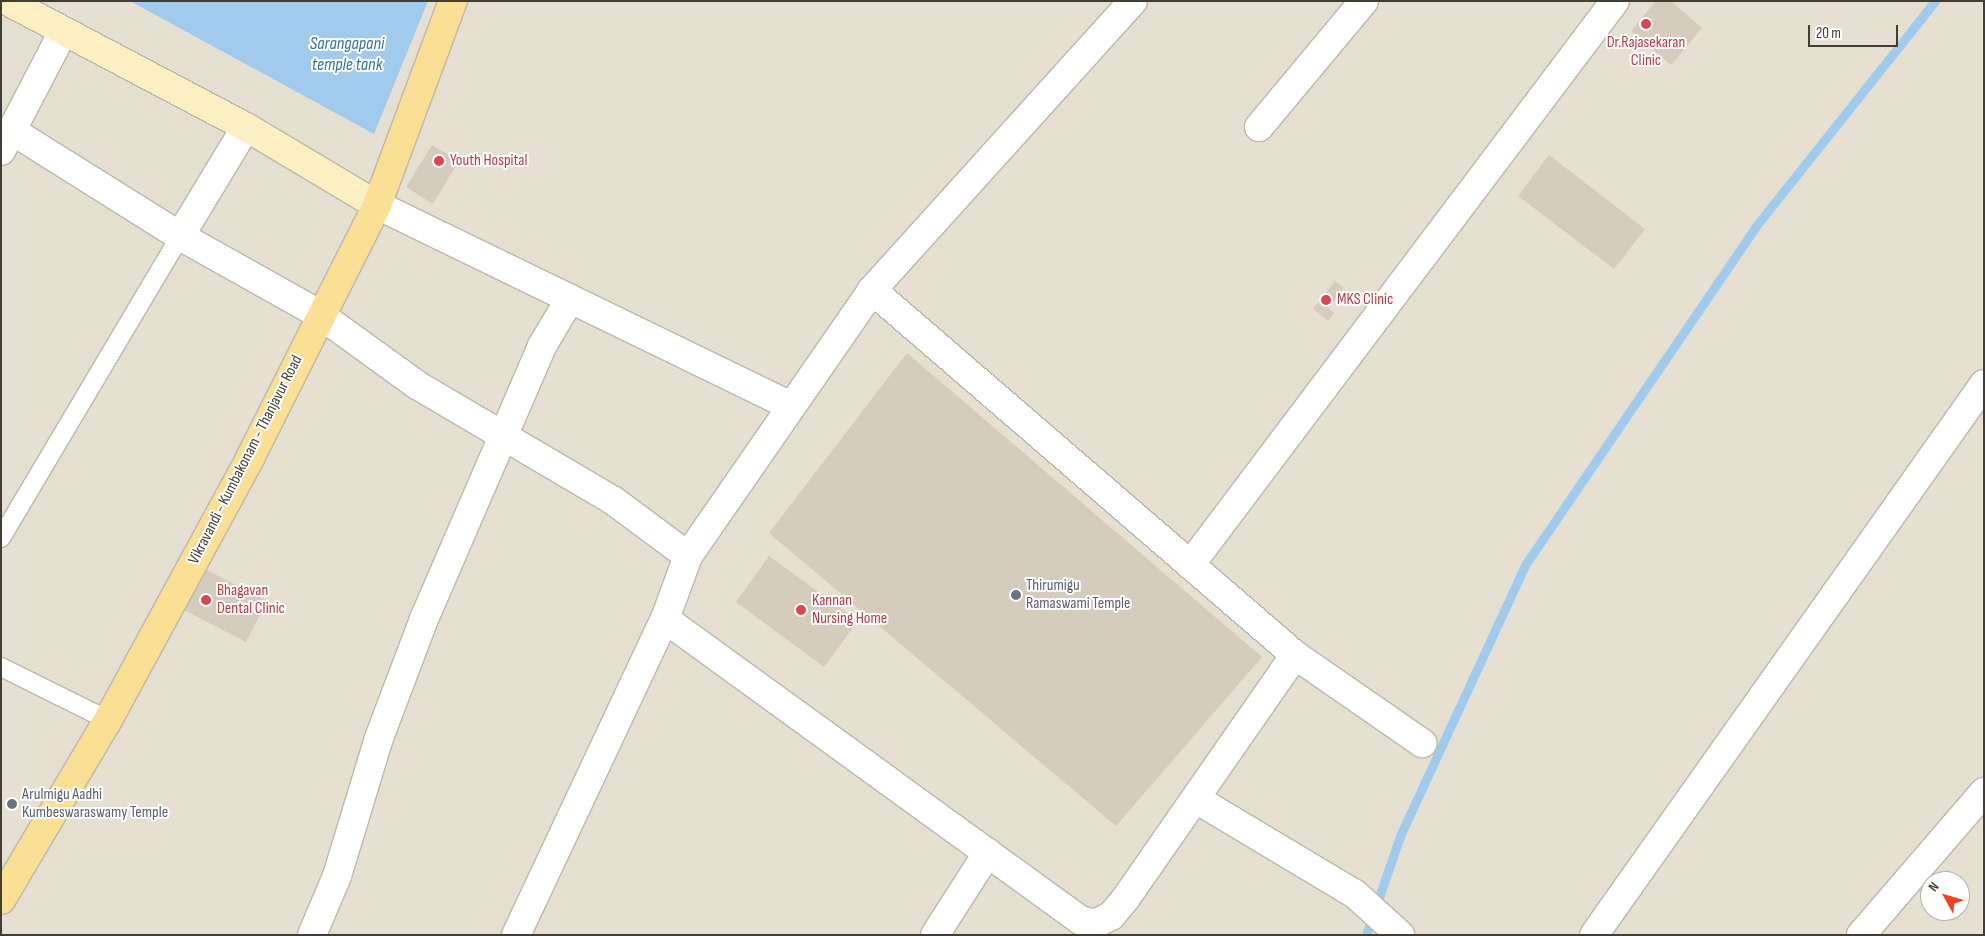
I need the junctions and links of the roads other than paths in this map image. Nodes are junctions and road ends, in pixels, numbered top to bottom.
1 (7, 1) edge
2 (453, 1) edge
3 (1133, 1) edge
4 (1364, 1) edge
5 (1615, 1) edge
6 (41, 10) edge
7 (62, 34) junction
8 (246, 127) junction
9 (1259, 127) dead end
10 (8, 141) edge
11 (377, 205) junction
12 (180, 236) junction
13 (872, 290) junction
14 (570, 299) junction
15 (319, 314) junction
16 (1984, 384) edge
17 (788, 405) junction
18 (503, 432) junction
19 (1, 538) edge
20 (688, 556) junction
21 (1190, 565) junction
22 (665, 620) junction
23 (1295, 655) junction
24 (1, 668) edge
25 (108, 720) junction
26 (1422, 742) dead end
27 (1984, 792) edge
28 (1196, 799) junction
29 (988, 852) junction
30 (1, 900) edge
31 (312, 935) edge
32 (516, 935) edge
33 (935, 935) edge
34 (1400, 935) edge
35 (1594, 935) edge
36 (1861, 935) edge

1 - 6 street
2 - 11 main road, Vikravandi - Kumbakonam - Thanjavur Road
3 - 13 street
4 - 9 street
5 - 21 street
6 - 7 street
7 - 8 street
7 - 10 street
8 - 11 street
8 - 12 street
10 - 12 street
11 - 14 street
11 - 15 main road, Vikravandi - Kumbakonam - Thanjavur Road
12 - 15 street
12 - 19 lane
13 - 17 street
13 - 21 street
14 - 17 street
14 - 18 street
15 - 18 street
15 - 25 main road, Vikravandi - Kumbakonam - Thanjavur Road
16 - 35 street
17 - 20 street
18 - 20 street
18 - 31 street
20 - 22 street
21 - 23 street
22 - 29 street
22 - 32 street
23 - 26 street
23 - 28 street
24 - 25 lane
25 - 30 main road, Vikravandi - Kumbakonam - Thanjavur Road
27 - 36 street
28 - 29 street
28 - 34 street
29 - 33 street

